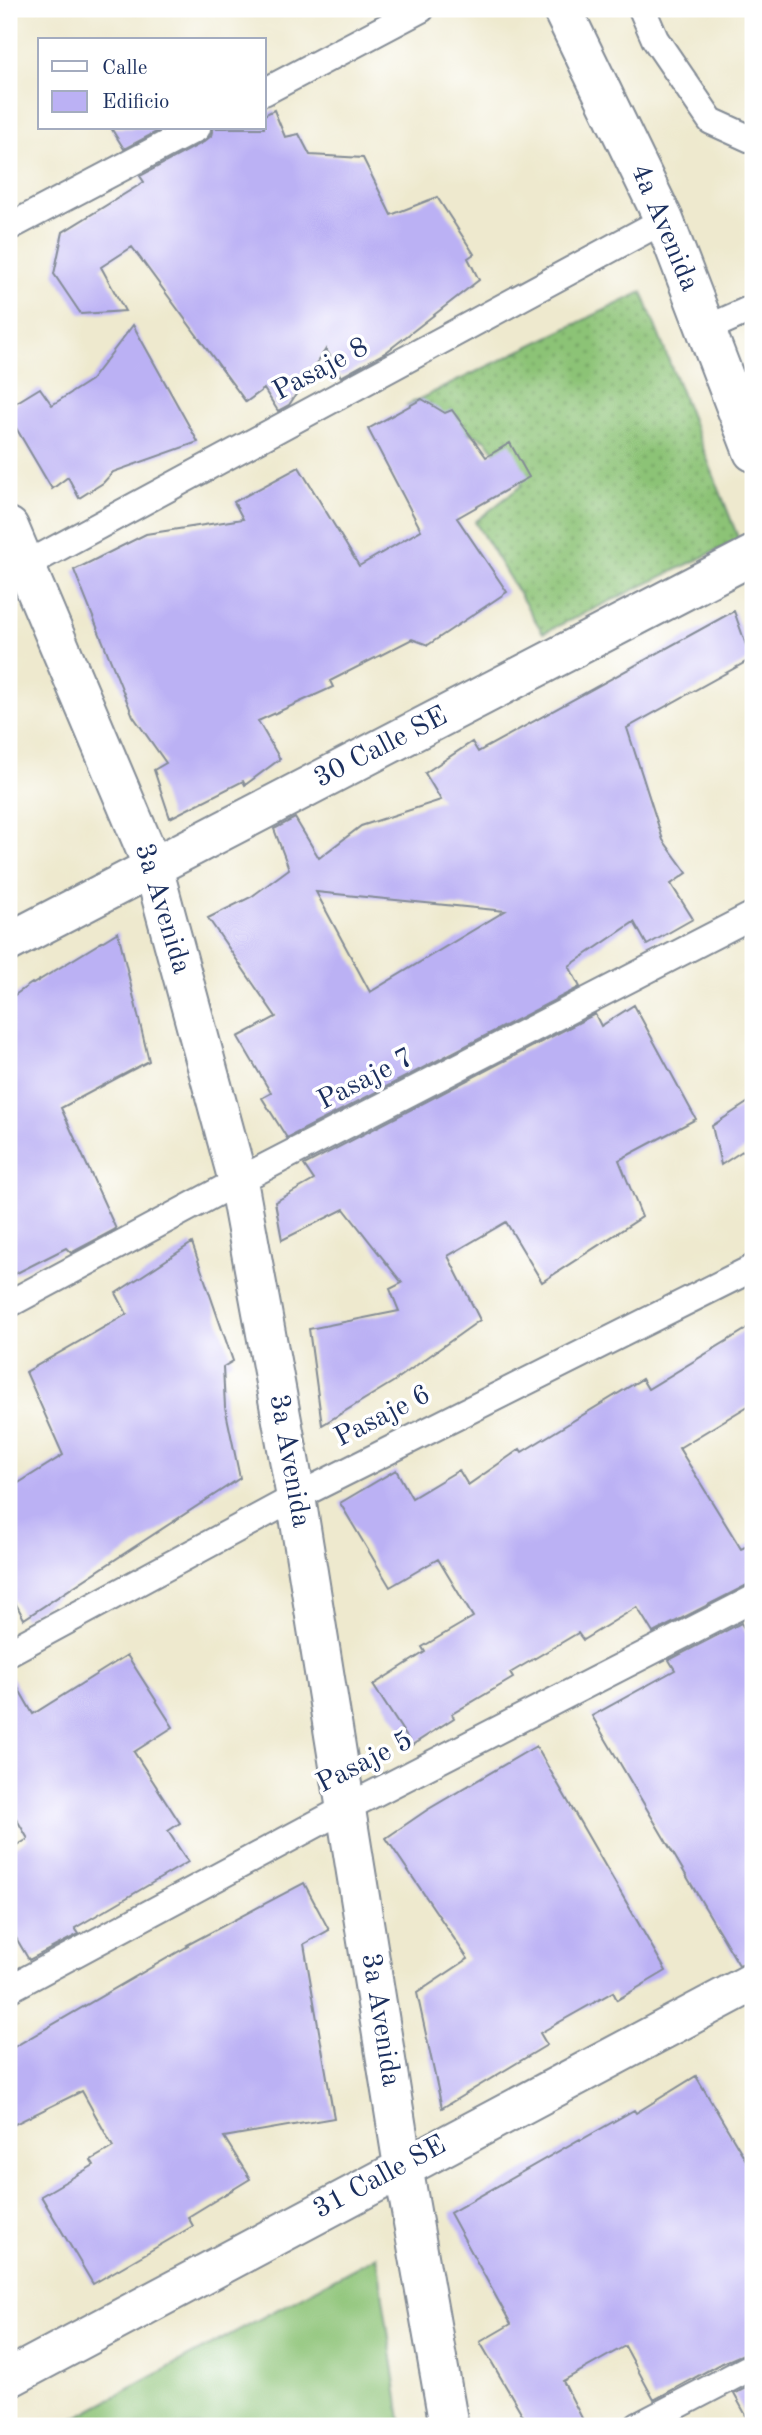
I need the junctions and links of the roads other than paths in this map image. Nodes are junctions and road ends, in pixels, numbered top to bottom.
1 (421, 9) edge
2 (562, 9) edge
3 (642, 9) edge
4 (266, 91) edge
5 (193, 130) edge
6 (753, 140) edge
7 (664, 220) junction
8 (9, 227) edge
9 (753, 308) edge
10 (706, 329) junction
11 (753, 452) edge
12 (9, 527) edge
13 (753, 555) edge
14 (17, 570) edge
15 (153, 867) junction
16 (753, 915) edge
17 (9, 942) edge
18 (238, 1181) junction
19 (753, 1268) edge
20 (9, 1304) edge
21 (296, 1497) junction
22 (753, 1599) edge
23 (9, 1651) edge
24 (346, 1808) junction
25 (753, 1982) edge
26 (9, 1989) edge
27 (403, 2166) junction
28 (753, 2366) edge
29 (9, 2378) edge
30 (449, 2426) edge
31 (638, 2426) edge

1 - 4 lane
2 - 7 street, 4a Avenida
3 - 6 lane
5 - 8 lane
7 - 10 street, 4a Avenida
7 - 14 lane, Pasaje 8
9 - 10 lane
10 - 11 street, 4a Avenida
12 - 14 street, 3a Avenida
13 - 15 street, 30 Calle SE
14 - 15 street, 3a Avenida
15 - 17 street, 30 Calle SE
15 - 18 street, 3a Avenida
16 - 18 lane, Pasaje 7
18 - 20 lane, Pasaje 7
18 - 21 street, 3a Avenida
19 - 21 lane, Pasaje 6
21 - 23 lane, Pasaje 6
21 - 24 street, 3a Avenida
22 - 24 lane, Pasaje 5
24 - 26 lane, Pasaje 5
24 - 27 street, 3a Avenida
25 - 27 street, 31 Calle SE
27 - 29 street, 31 Calle SE
27 - 30 street, 3a Avenida
28 - 31 lane

